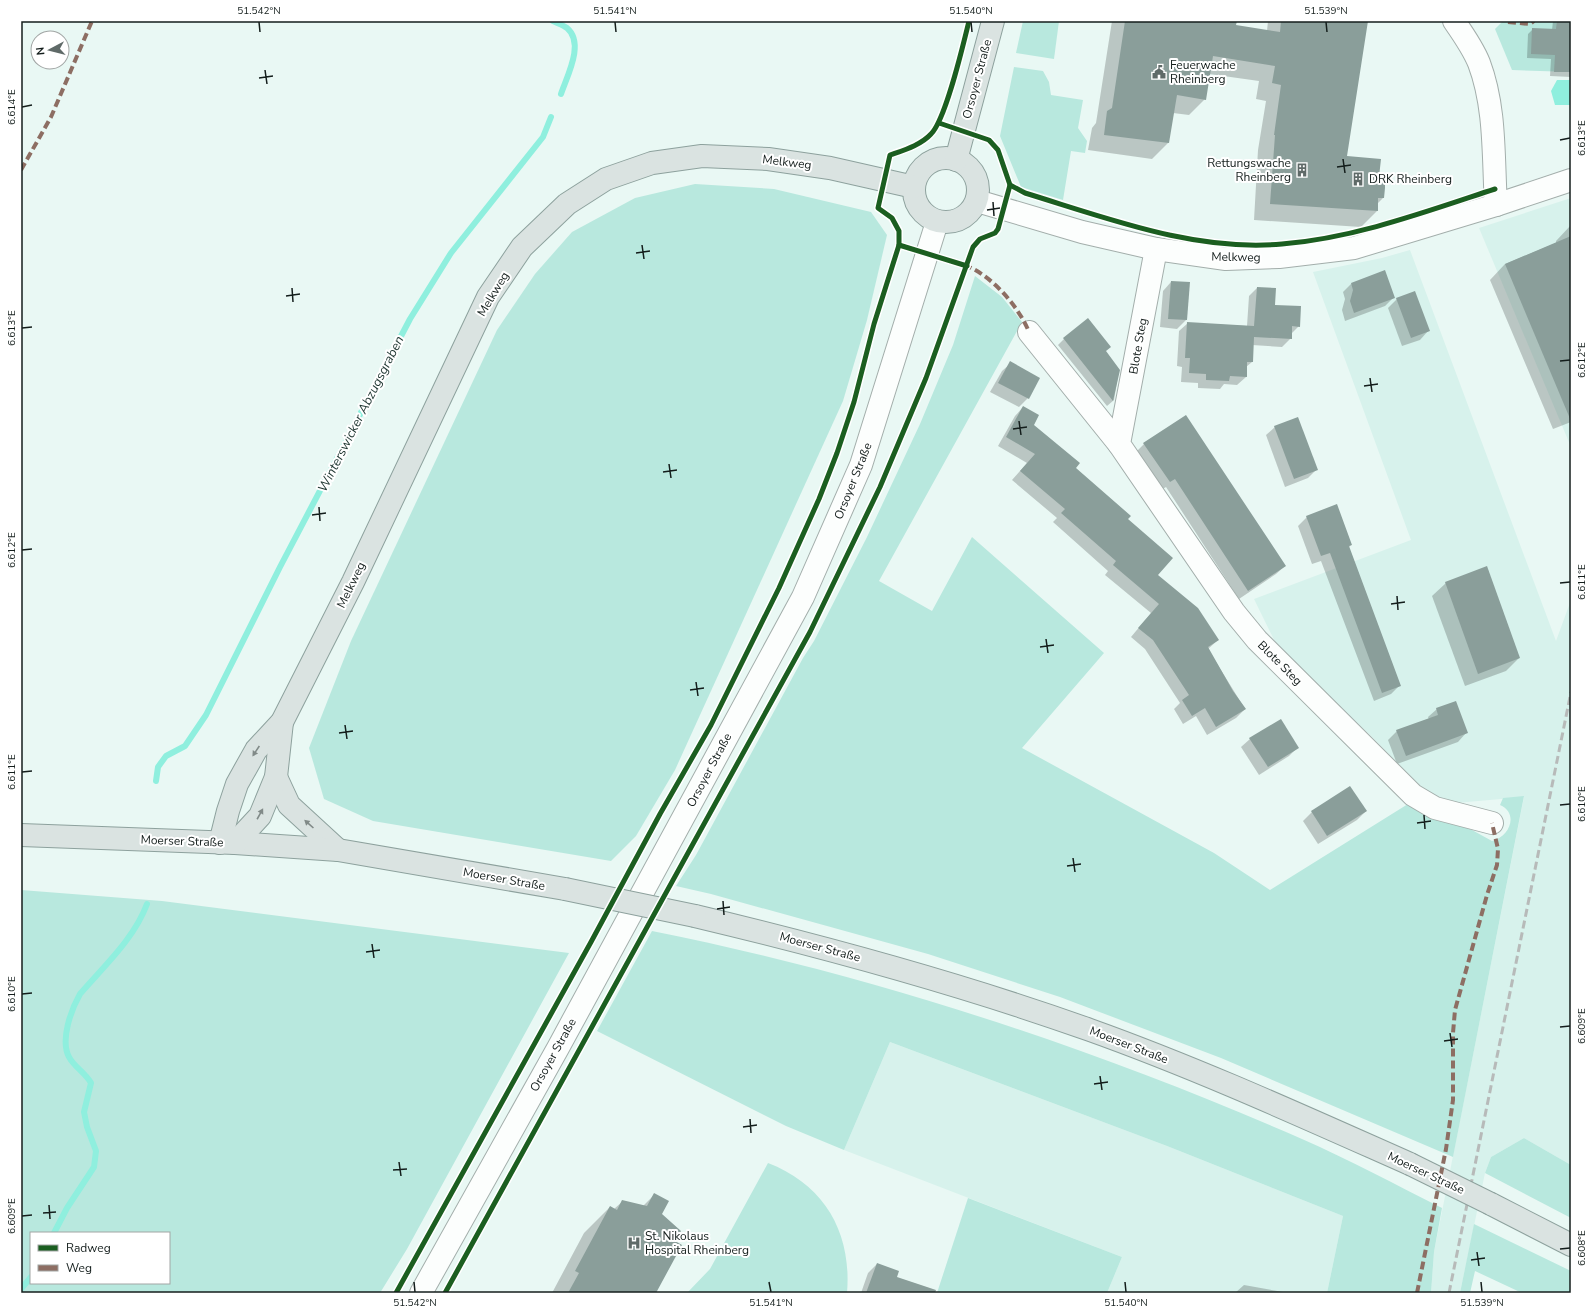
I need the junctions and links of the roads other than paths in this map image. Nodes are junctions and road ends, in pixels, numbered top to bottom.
1 (993, 21) edge
2 (1454, 21) edge
3 (956, 160) junction
4 (1571, 180) edge
5 (914, 188) junction
6 (977, 201) junction
7 (1496, 205) junction
8 (937, 222) junction
9 (1156, 249) junction
10 (1029, 332) dead end
11 (1119, 444) junction
12 (282, 722) junction
13 (276, 777) junction
14 (1492, 822) dead end
15 (21, 835) edge
16 (228, 843) junction
17 (338, 850) junction
18 (1571, 1244) edge
19 (421, 1293) edge

1 - 3 main road, Orsoyer Straße
2 - 7 street
3 - 5 main road
3 - 6 main road
4 - 7 street, Melkweg
5 - 8 main road
5 - 12 main road, Melkweg
6 - 8 main road
6 - 9 street, Melkweg
7 - 9 street, Melkweg
8 - 19 street, Orsoyer Straße
9 - 11 street, Blote Steg
10 - 11 street, Blote Steg
11 - 14 street, Blote Steg
12 - 13 main road, Melkweg
12 -> 16 main road, Melkweg
16 -> 13 main road, Melkweg
17 -> 13 main road
15 - 16 main road, Moerser Straße
16 - 17 main road, Moerser Straße
17 - 18 main road, Moerser Straße, bridge

